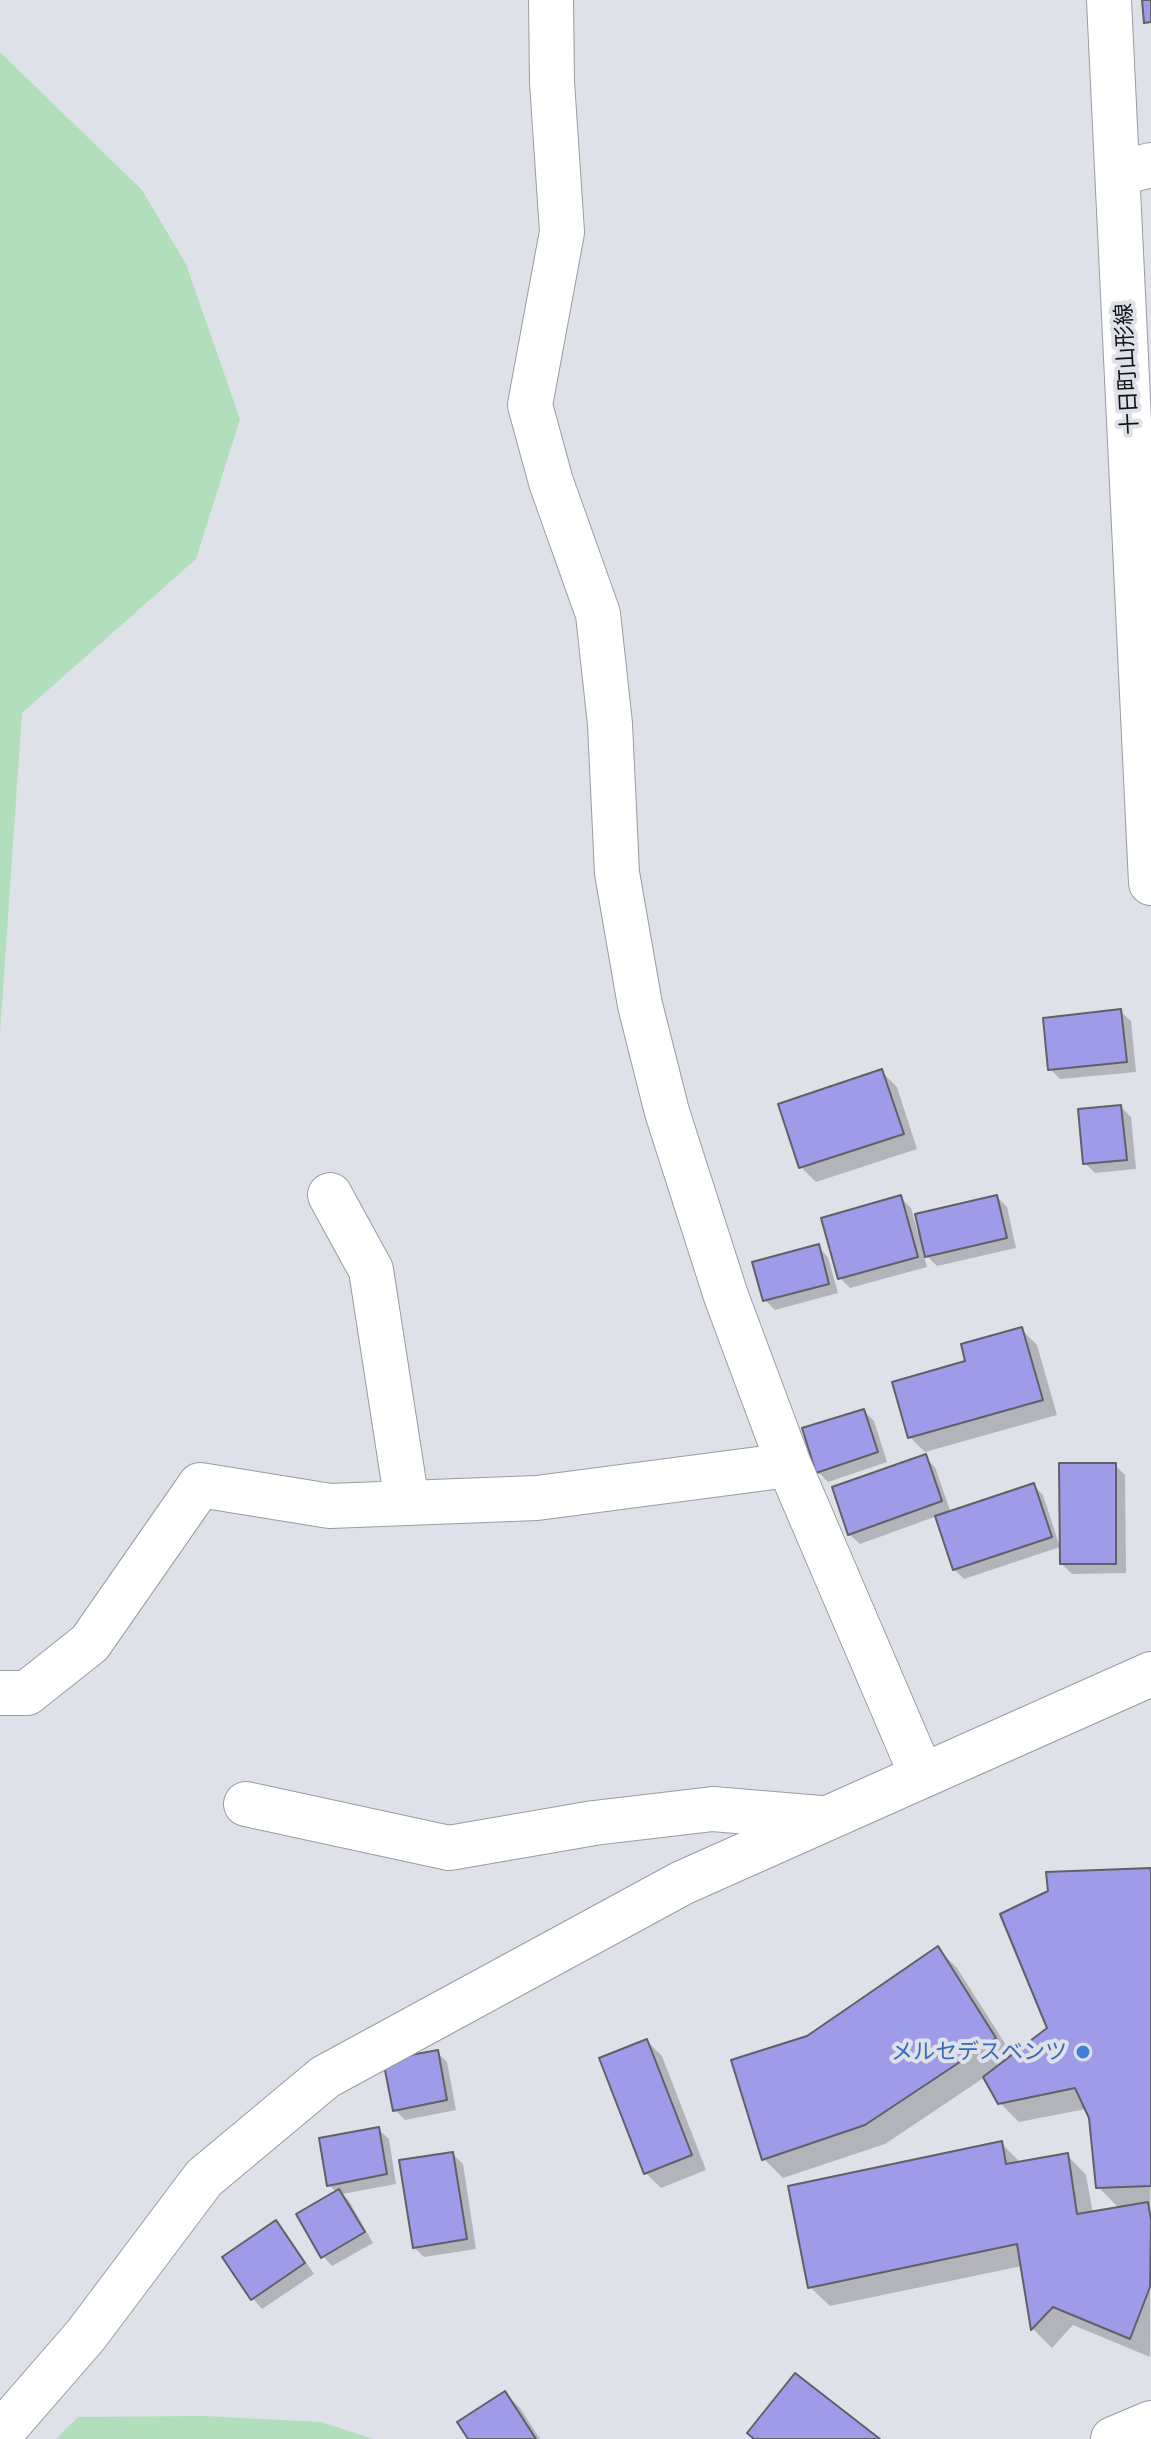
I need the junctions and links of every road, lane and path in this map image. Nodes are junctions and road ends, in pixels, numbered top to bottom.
1 (551, 0) edge
2 (1109, 0) edge
3 (1134, 169) edge
4 (1151, 883) edge
5 (330, 1195) dead end
6 (789, 1465) junction
7 (407, 1503) junction
8 (1151, 1674) edge
9 (0, 1693) edge
10 (922, 1776) junction
11 (246, 1804) dead end
12 (827, 1818) junction
13 (1151, 2423) edge
14 (0, 2434) edge
15 (1113, 2439) edge

1 - 6 street
2 - 3 street, 十日町山形線
3 - 4 street, 十日町山形線
5 - 7 street
6 - 7 street
6 - 10 street
7 - 9 street
8 - 10 street
10 - 12 street
11 - 12 street
12 - 14 street
13 - 15 street

